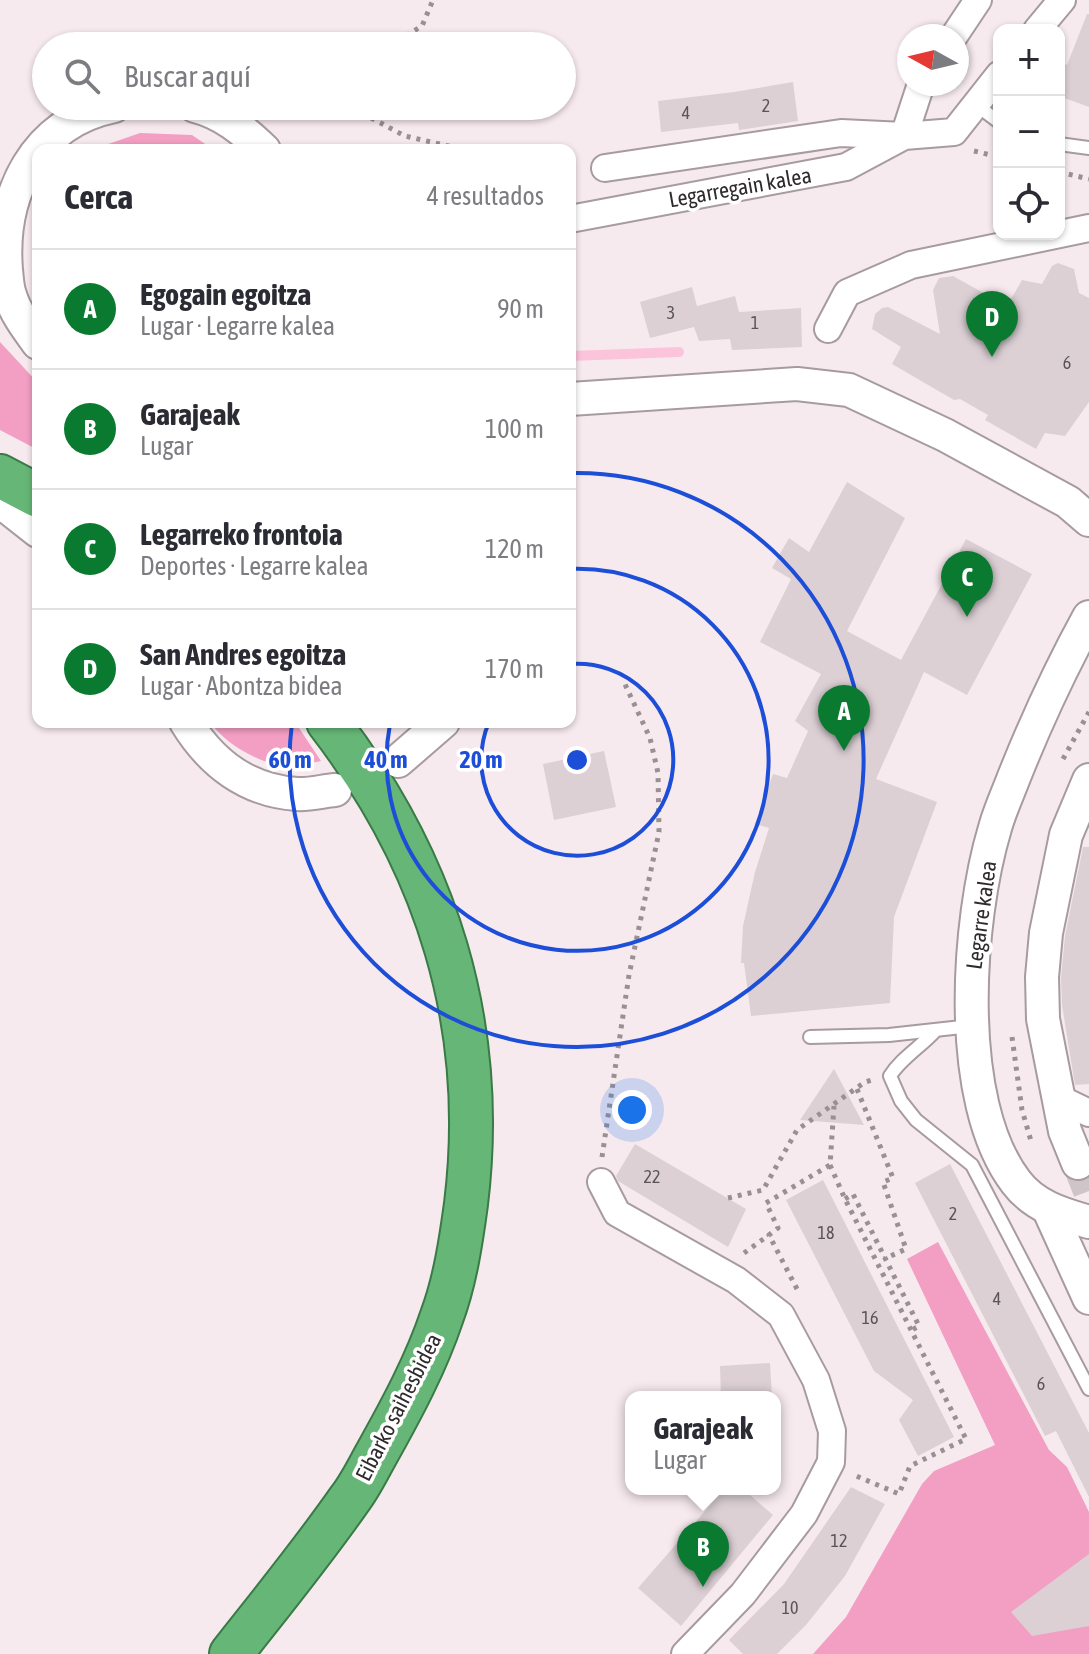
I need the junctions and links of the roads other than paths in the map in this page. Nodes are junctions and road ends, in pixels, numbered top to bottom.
1 (978, 0) edge
2 (1062, 0) edge
3 (962, 24) edge
4 (1042, 24) edge
5 (993, 82) edge
6 (917, 96) edge
7 (975, 104) junction
8 (993, 118) edge
9 (75, 120) edge
10 (228, 120) edge
11 (904, 136) junction
12 (43, 144) edge
13 (257, 144) edge
14 (1065, 145) edge
15 (1089, 148) edge
16 (32, 158) edge
17 (605, 168) dead end
18 (576, 218) edge
19 (1089, 228) edge
20 (828, 329) dead end
21 (32, 335) edge
22 (576, 399) edge
23 (0, 476) edge
24 (32, 493) edge
25 (0, 501) edge
26 (1086, 516) edge
27 (32, 526) edge
28 (1089, 617) edge
29 (190, 728) edge
30 (332, 728) edge
31 (436, 728) edge
32 (398, 761) dead end
33 (1089, 780) edge
34 (335, 790) dead end
35 (971, 1026) junction
36 (936, 1030) junction
37 (810, 1037) dead end
38 (1060, 1099) junction
39 (1089, 1113) edge
40 (1078, 1163) tunnel mouth
41 (601, 1182) road end
42 (1049, 1210) junction
43 (1089, 1222) edge
44 (1089, 1303) edge
45 (1089, 1389) edge
46 (231, 1654) edge
47 (685, 1654) edge

1 - 3 street
2 - 4 street
5 - 7 street, Legarregain kalea
6 - 11 street
7 - 8 lane
7 - 11 street, Legarregain kalea
9 - 12 street
10 - 13 street
11 - 17 street
11 - 18 street, Legarregain kalea
14 - 15 lane
16 - 21 street
19 - 20 street
22 - 26 street
23 - 24 highway
25 - 27 street
28 - 35 street, Legarre kalea
29 - 34 street
30 - 46 highway, Eibarko saihesbidea
31 - 32 street
33 - 38 street
35 - 36 lane
35 - 42 street, Legarre kalea
36 - 37 lane
36 - 45 lane
38 - 39 street
38 - 40 street
41 - 47 street
42 - 43 street
42 - 44 street

